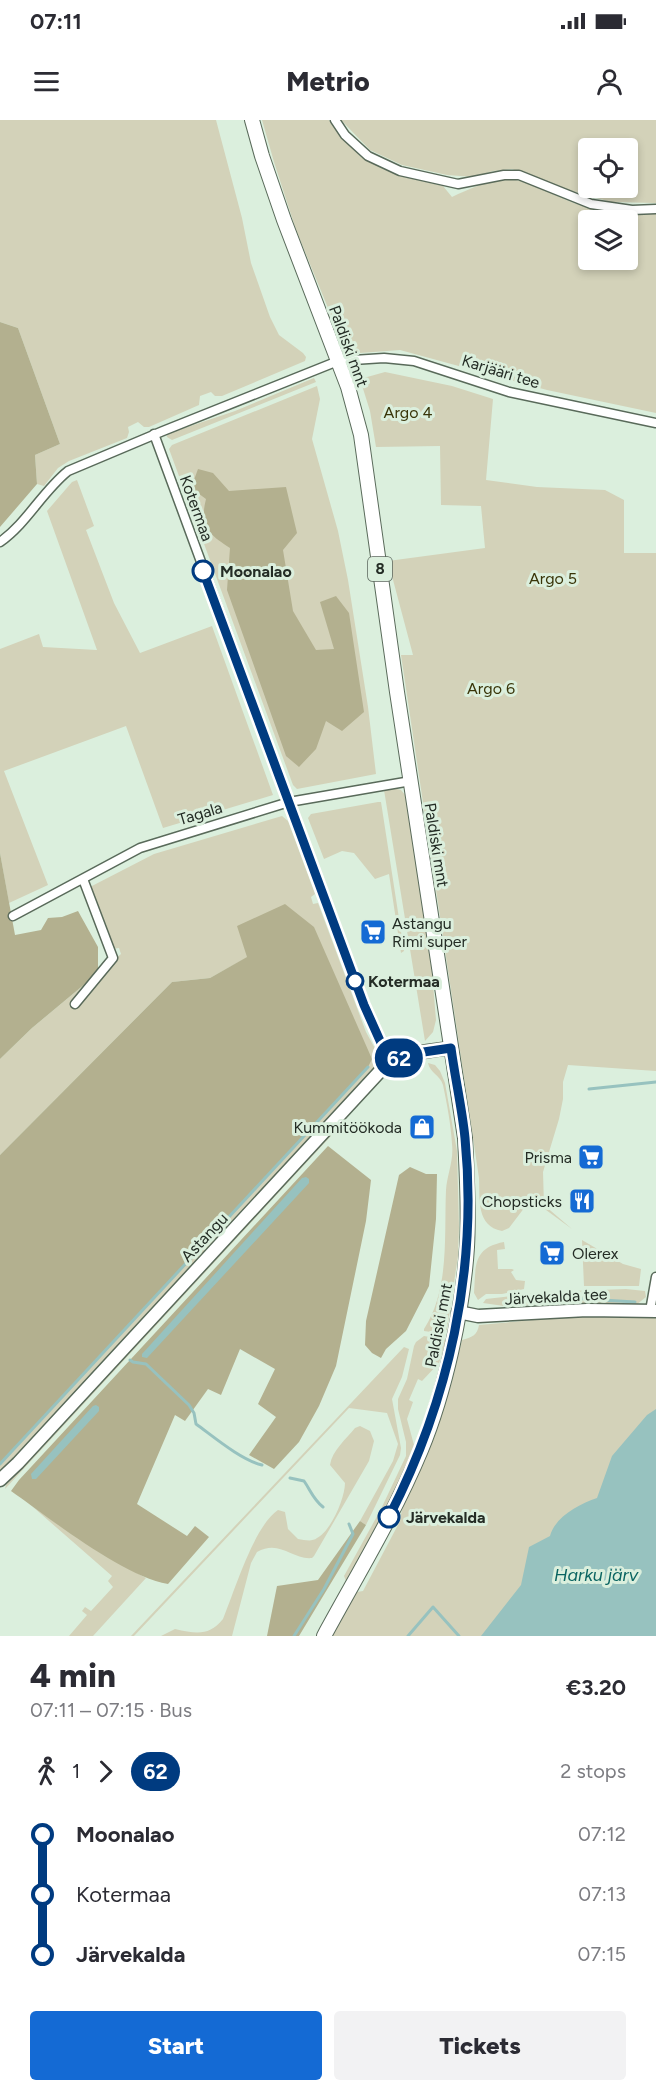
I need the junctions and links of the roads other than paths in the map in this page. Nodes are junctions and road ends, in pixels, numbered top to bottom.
1 (252, 120) edge
2 (335, 120) edge
3 (656, 209) edge
4 (338, 361) junction
5 (656, 423) edge
6 (154, 434) junction
7 (0, 542) edge
8 (411, 781) junction
9 (289, 802) junction
10 (83, 879) junction
11 (13, 916) dead end
12 (75, 1004) dead end
13 (451, 1048) junction
14 (390, 1063) junction
15 (656, 1277) edge
16 (653, 1311) edge
17 (458, 1312) junction
18 (0, 1480) edge
19 (324, 1636) edge

1 - 4 main road, Paldiski mnt / 8
2 - 3 street
4 - 5 street, Karjääri tee
4 - 6 street
4 - 8 main road, Paldiski mnt / 8
6 - 7 street
6 - 9 street, Kotermaa
8 - 9 street, Tagala
8 - 13 main road, Paldiski mnt / 8
9 - 10 street, Tagala
9 - 14 street, Kotermaa
10 - 11 street, Tagala
10 - 12 street
13 - 14 street, Astangu
13 - 17 main road, Paldiski mnt / 8
14 - 18 street, Astangu
15 - 16 street
16 - 17 street, Järvekalda tee
17 - 19 main road, Paldiski mnt / 8

